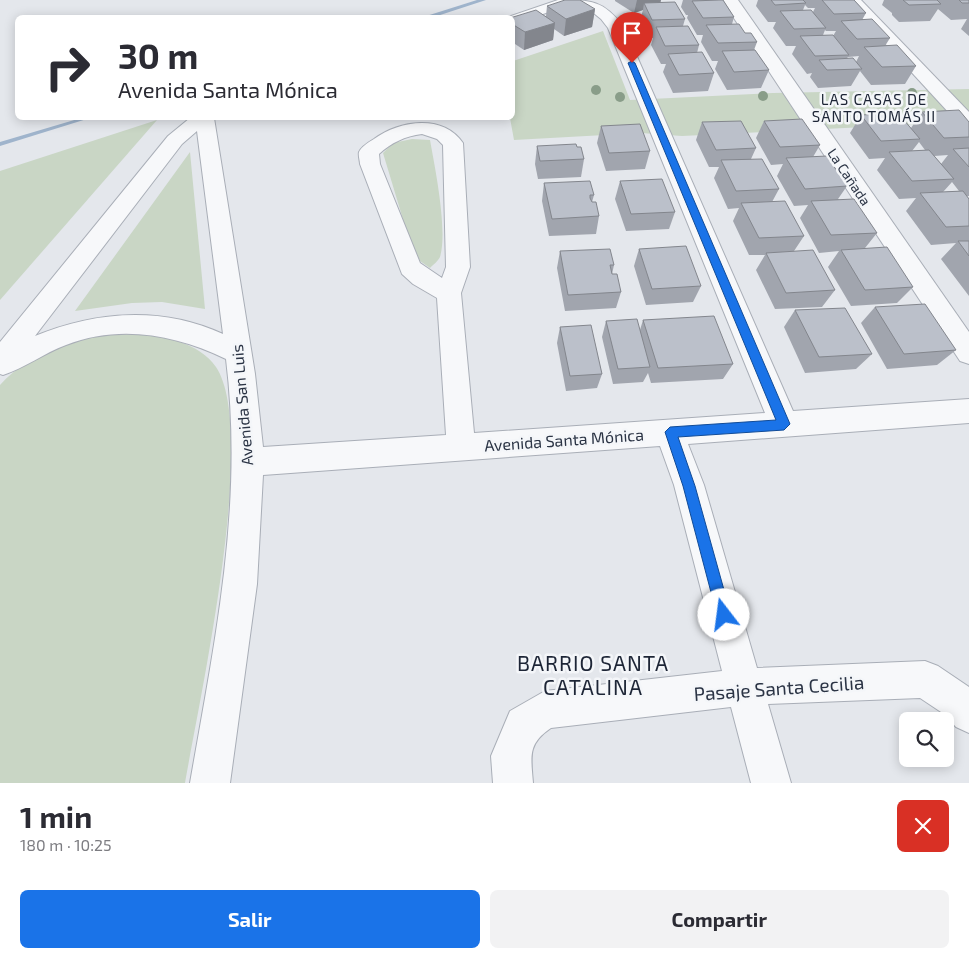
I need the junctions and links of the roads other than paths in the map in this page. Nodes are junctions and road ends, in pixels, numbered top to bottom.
1 (574, 0) edge
2 (586, 0) edge
3 (730, 0) edge
4 (853, 0) edge
5 (515, 18) edge
6 (197, 120) edge
7 (205, 120) edge
8 (969, 123) edge
9 (449, 293) junction
10 (238, 353) junction
11 (969, 353) edge
12 (0, 361) edge
13 (0, 366) edge
14 (969, 412) edge
15 (784, 424) junction
16 (670, 432) junction
17 (461, 447) junction
18 (248, 462) junction
19 (744, 687) junction
20 (969, 714) edge
21 (210, 783) edge
22 (513, 783) edge
23 (771, 783) edge

1 - 5 street
2 - 15 street
3 - 11 street, La Cañada
4 - 8 street
6 - 12 street
7 - 10 street, Avenida San Luis
9 - 9 street
9 - 17 street
10 - 13 street
10 - 18 street, Avenida San Luis
14 - 15 street, Avenida Santa Mónica
15 - 16 street, Avenida Santa Mónica
16 - 17 street, Avenida Santa Mónica
16 - 19 street
17 - 18 street, Avenida Santa Mónica
18 - 21 street, Avenida San Luis
19 - 20 street, Pasaje Santa Cecilia
19 - 22 street, Pasaje Santa Cecilia
19 - 23 street

